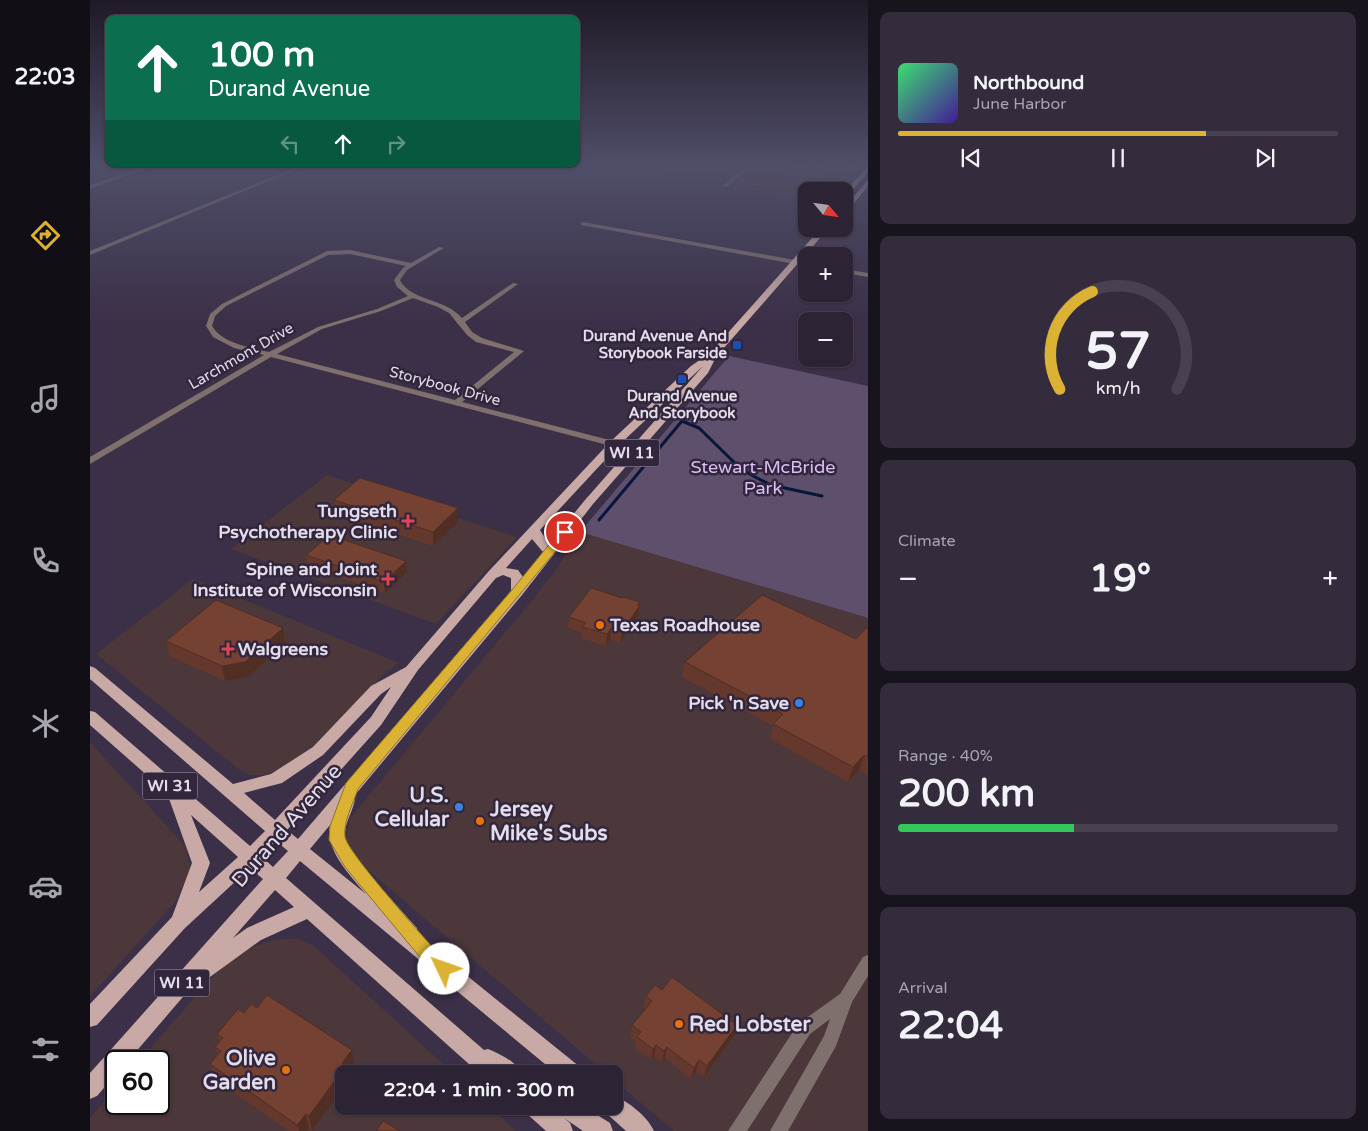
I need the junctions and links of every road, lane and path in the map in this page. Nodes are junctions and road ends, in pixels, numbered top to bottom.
1 (179, 217) edge
2 (583, 224) dead end
3 (816, 238) edge
4 (441, 248) dead end
5 (90, 253) edge
6 (795, 262) junction
7 (798, 263) edge
8 (412, 265) junction
9 (853, 272) edge
10 (868, 275) edge
11 (515, 284) dead end
12 (414, 296) junction
13 (461, 322) junction
14 (269, 354) junction
15 (713, 355) junction
16 (456, 403) junction
17 (614, 444) junction
18 (90, 461) edge
19 (534, 530) junction
20 (550, 551) junction
21 (492, 574) junction
22 (517, 592) junction
23 (413, 668) junction
24 (90, 671) edge
25 (90, 716) edge
26 (352, 787) junction
27 (174, 789) junction
28 (229, 791) junction
29 (276, 831) junction
30 (298, 850) junction
31 (251, 856) junction
32 (274, 877) junction
33 (310, 910) junction
34 (179, 922) junction
35 (430, 957) junction
36 (868, 962) edge
37 (174, 993) junction
38 (846, 998) junction
39 (90, 1018) edge
40 (457, 1039) junction
41 (486, 1065) edge
42 (498, 1065) edge
43 (563, 1065) edge
44 (90, 1089) edge
45 (623, 1114) edge
46 (543, 1115) edge
47 (578, 1115) edge
48 (562, 1131) edge
49 (602, 1131) edge
50 (643, 1131) edge
51 (738, 1131) edge
52 (779, 1131) edge

1 - 5 street
2 - 6 street
3 - 6 main road, Durand Avenue / WI 11
4 - 8 street
6 - 7 street
6 - 15 main road, Durand Avenue / WI 11
8 - 12 street
8 - 14 street, Storybook Drive
9 - 10 street
11 - 13 street
12 - 13 street
12 - 14 street, Larchmont Drive
13 - 16 street
14 - 16 street, Storybook Drive
14 - 18 street, Larchmont Drive
15 - 17 main road, Durand Avenue / WI 11
15 - 20 main road, Durand Avenue / WI 11
16 - 17 street, Storybook Drive
17 - 19 main road, Durand Avenue / WI 11
19 - 20 main road
19 - 21 main road, Durand Avenue / WI 11
20 - 22 main road, Durand Avenue / WI 11
21 - 22 main road
21 - 23 main road, Durand Avenue / WI 11
22 - 26 main road, Durand Avenue / WI 11
23 - 28 main road
23 - 29 main road, Durand Avenue / WI 11
24 - 28 main road, WI 31
25 - 27 main road, WI 31
26 - 30 main road, Durand Avenue / WI 11
26 - 35 main road
27 - 31 main road, WI 31
27 - 34 main road
28 - 29 main road, WI 31
29 - 30 main road, WI 31
29 - 31 main road, Durand Avenue / WI 11
30 - 32 main road, Durand Avenue / WI 11
30 - 35 main road, WI 31
31 - 32 main road, WI 31
31 - 34 main road, Durand Avenue / WI 11
32 - 33 main road, WI 31
32 - 37 main road, Durand Avenue / WI 11
33 - 37 main road
33 - 40 main road, WI 31
34 - 39 main road, Durand Avenue / WI 11
35 - 43 main road, WI 31
36 - 38 street
37 - 44 main road, Durand Avenue / WI 11
38 - 51 street
38 - 52 street
40 - 41 main road, WI 31
40 - 42 main road
45 - 50 main road
46 - 48 main road
47 - 49 main road

